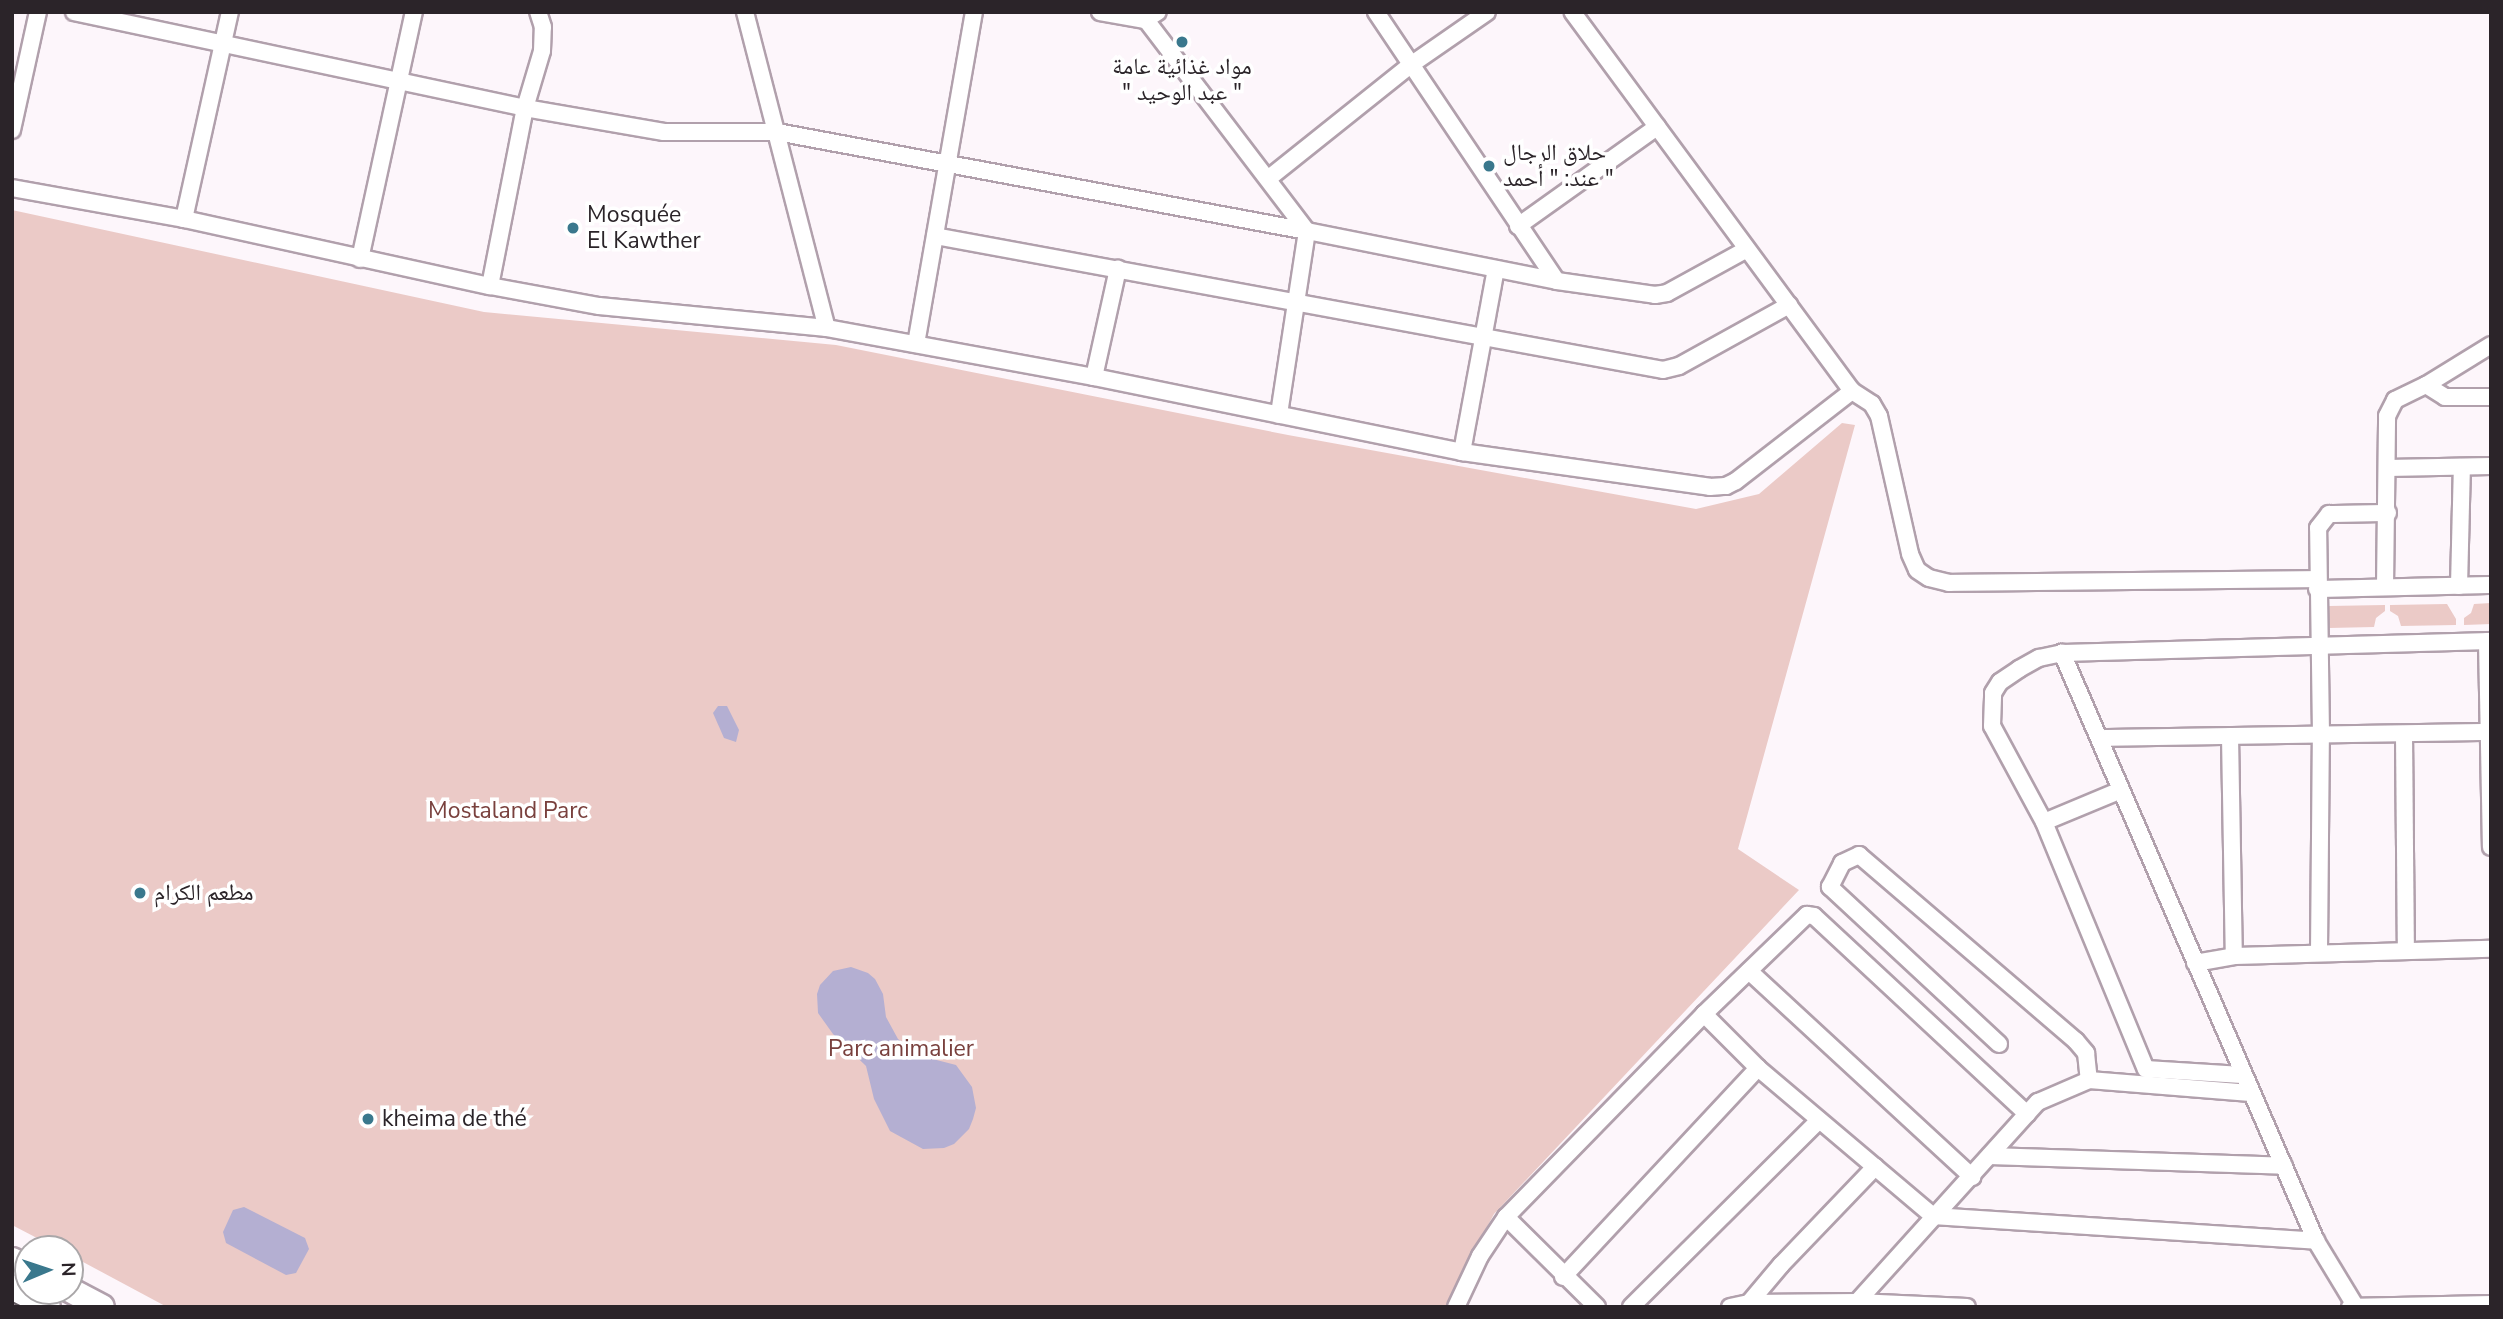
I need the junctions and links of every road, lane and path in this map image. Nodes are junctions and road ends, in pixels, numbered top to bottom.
1 (38, 12) edge
2 (74, 12) edge
3 (230, 12) edge
4 (414, 12) edge
5 (538, 12) edge
6 (745, 12) edge
7 (974, 12) edge
8 (1100, 12) edge
9 (1376, 12) edge
10 (1487, 12) edge
11 (1573, 12) edge
12 (1148, 15) edge
13 (223, 44) junction
14 (1412, 64) junction
15 (398, 81) junction
16 (525, 108) junction
17 (1657, 127) junction
18 (12, 130) edge
19 (777, 132) junction
20 (946, 164) junction
21 (1269, 178) junction
22 (12, 188) edge
23 (184, 219) junction
24 (1518, 226) junction
25 (1307, 231) junction
26 (935, 236) junction
27 (1747, 249) junction
28 (360, 259) junction
29 (1118, 269) junction
30 (1496, 269) junction
31 (1557, 281) junction
32 (490, 286) junction
33 (1298, 301) junction
34 (1789, 305) junction
35 (827, 328) junction
36 (1482, 338) junction
37 (916, 344) junction
38 (2491, 345) edge
39 (1094, 377) junction
40 (2426, 386) junction
41 (1852, 390) junction
42 (2491, 397) edge
43 (1279, 415) junction
44 (1462, 452) junction
45 (2491, 466) edge
46 (2462, 467) junction
47 (2387, 468) junction
48 (2388, 513) junction
49 (2317, 584) junction
50 (2491, 585) edge
51 (2459, 586) junction
52 (2385, 587) junction
53 (2489, 641) edge
54 (2319, 644) junction
55 (2062, 653) junction
56 (2489, 732) junction
57 (2404, 734) junction
58 (2321, 735) junction
59 (2230, 736) junction
60 (2100, 738) junction
61 (2121, 790) junction
62 (2044, 822) junction
63 (2491, 847) edge
64 (2406, 949) junction
65 (2491, 949) edge
66 (2319, 952) junction
67 (2234, 956) junction
68 (2194, 963) junction
69 (1749, 971) junction
70 (1704, 1014) junction
71 (1999, 1044) dead end
72 (1758, 1068) junction
73 (2242, 1075) junction
74 (2089, 1080) junction
75 (2250, 1093) junction
76 (2027, 1114) junction
77 (1819, 1120) junction
78 (1990, 1156) junction
79 (2284, 1166) junction
80 (1874, 1167) junction
81 (1972, 1177) junction
82 (1933, 1216) junction
83 (1506, 1217) junction
84 (2316, 1241) junction
85 (1563, 1277) junction
86 (12, 1287) edge
87 (84, 1297) edge
88 (1857, 1302) junction
89 (1749, 1303) junction
90 (2491, 1304) edge
91 (2356, 1306) edge
92 (48, 1307) edge
93 (102, 1307) edge
94 (1456, 1307) edge
95 (1597, 1307) edge
96 (1632, 1307) edge
97 (1730, 1307) edge
98 (1967, 1307) edge
99 (2350, 1307) edge

1 - 18 street
2 - 13 street
3 - 13 street
4 - 15 street
5 - 16 street
6 - 19 street
7 - 20 street
8 - 12 street
9 - 14 street
10 - 14 street
11 - 17 street
12 - 21 street
13 - 15 street
13 - 23 street
14 - 21 street
14 - 24 street
15 - 16 street
15 - 28 street
16 - 19 street
16 - 32 street
17 - 24 street
17 - 27 street
19 - 20 street
19 - 35 street
20 - 25 street
20 - 26 street
21 - 25 street
22 - 23 street
23 - 28 street
24 - 31 street
25 - 30 street
25 - 33 street
26 - 29 street
26 - 37 street
27 - 31 street
27 - 34 street
28 - 32 street
29 - 33 street
29 - 39 street
30 - 31 street
30 - 36 street
32 - 35 street
33 - 36 street
33 - 43 street
34 - 36 street
34 - 41 street
35 - 37 street
36 - 44 street
37 - 39 street
38 - 40 street
39 - 43 street
40 - 42 street
40 - 47 street
41 - 44 street
41 - 49 street
43 - 44 street
45 - 46 street
46 - 47 street
46 - 51 street
47 - 48 street
48 - 49 street
48 - 52 street
49 - 52 street
49 - 54 street
50 - 51 street
51 - 52 street
53 - 54 street
53 - 56 street
54 - 55 street
54 - 58 street
55 - 60 street
55 - 62 street
56 - 57 street
56 - 63 street
57 - 58 street
57 - 64 street
58 - 59 street
58 - 66 street
59 - 60 street
59 - 67 street
60 - 61 street
61 - 62 street
61 - 68 street
62 - 73 street
64 - 65 street
64 - 66 street
66 - 67 street
67 - 68 street
68 - 73 street
69 - 70 street
69 - 76 street
69 - 81 street
70 - 72 street
70 - 83 street
71 - 74 street
72 - 77 street
72 - 85 street
73 - 75 street
74 - 75 street
74 - 76 street
75 - 79 street
76 - 78 street
77 - 80 street
77 - 96 street
78 - 79 street
78 - 81 street
79 - 84 street
80 - 82 street
80 - 89 street
81 - 82 street
82 - 84 street
82 - 88 street
83 - 85 street
83 - 94 street
84 - 91 street
85 - 95 street
86 - 92 highway
87 - 93 highway
88 - 89 street
88 - 98 street
89 - 97 street
90 - 91 street
91 - 99 street

